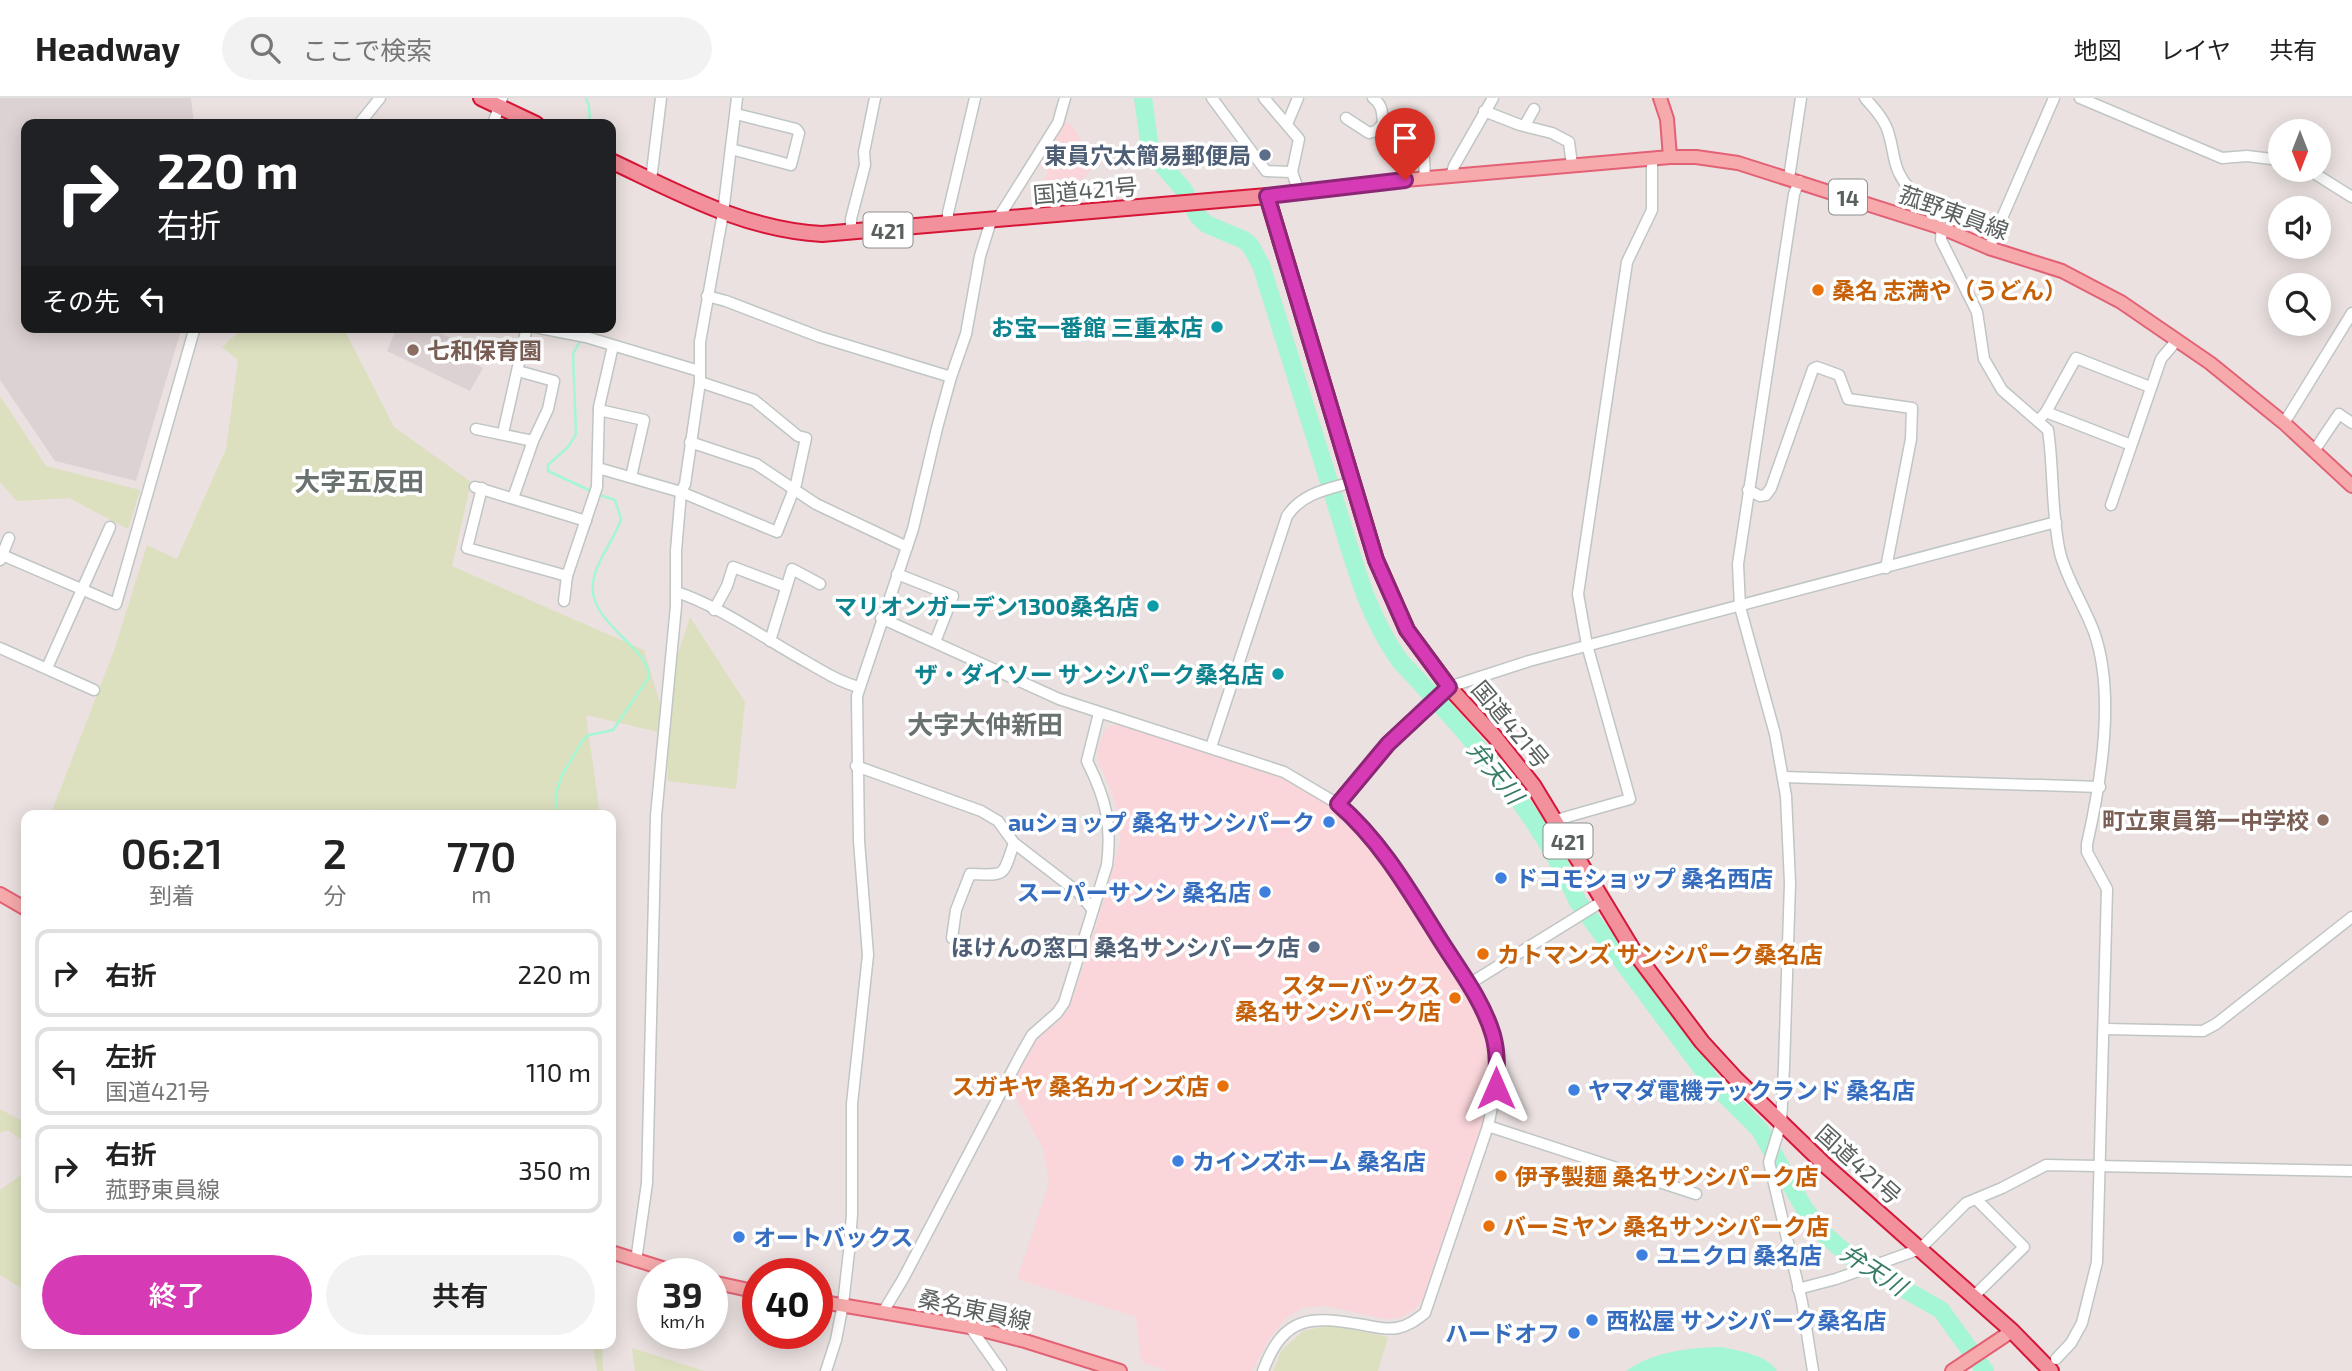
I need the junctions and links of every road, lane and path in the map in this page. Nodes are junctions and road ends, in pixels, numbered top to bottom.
1 (380, 98) edge
2 (481, 98) edge
3 (661, 98) edge
4 (737, 98) edge
5 (875, 98) edge
6 (975, 98) edge
7 (1065, 98) edge
8 (1212, 98) edge
9 (1264, 98) edge
10 (1298, 98) edge
11 (1373, 98) edge
12 (1493, 98) edge
13 (1660, 98) edge
14 (1801, 98) edge
15 (1865, 98) edge
16 (2054, 98) edge
17 (2080, 98) edge
18 (501, 102) edge
19 (1534, 109) dead end
20 (1485, 111) junction
21 (736, 114) junction
22 (1346, 118) dead end
23 (363, 119) edge
24 (495, 119) edge
25 (528, 119) edge
26 (1287, 124) junction
27 (1383, 124) junction
28 (1525, 125) junction
29 (731, 149) junction
30 (1670, 157) junction
31 (1651, 158) junction
32 (2268, 159) edge
33 (616, 163) edge
34 (1572, 165) junction
35 (1292, 172) junction
36 (1451, 176) junction
37 (1425, 178) junction
38 (1794, 179) junction
39 (650, 180) junction
40 (2328, 182) edge
41 (1299, 192) junction
42 (1267, 196) junction
43 (2352, 197) edge
44 (723, 213) junction
45 (994, 221) junction
46 (948, 225) junction
47 (1942, 228) junction
48 (851, 233) junction
49 (1989, 248) junction
50 (707, 296) junction
51 (2352, 313) edge
52 (2348, 326) edge
53 (193, 333) edge
54 (526, 333) edge
55 (566, 333) edge
56 (2177, 340) junction
57 (613, 346) junction
58 (517, 372) junction
59 (699, 377) junction
60 (951, 377) junction
61 (2150, 387) junction
62 (599, 410) junction
63 (2046, 412) junction
64 (2038, 421) junction
65 (2284, 423) junction
66 (2352, 424) edge
67 (477, 429) dead end
68 (503, 433) junction
69 (533, 441) junction
70 (690, 442) junction
71 (2131, 445) junction
72 (2314, 451) junction
73 (598, 468) junction
74 (631, 477) junction
75 (1346, 484) junction
76 (2352, 486) edge
77 (794, 489) junction
78 (1748, 490) junction
79 (681, 492) junction
80 (513, 498) junction
81 (2111, 505) dead end
82 (586, 521) junction
83 (2056, 522) junction
84 (110, 527) dead end
85 (9, 538) dead end
86 (907, 547) junction
87 (1, 556) edge
88 (1886, 568) junction
89 (897, 574) junction
90 (567, 576) junction
91 (820, 584) dead end
92 (786, 587) junction
93 (81, 589) junction
94 (676, 592) junction
95 (564, 601) dead end
96 (1740, 607) junction
97 (714, 610) junction
98 (881, 618) junction
99 (770, 641) junction
100 (935, 642) junction
101 (1587, 645) junction
102 (0, 648) edge
103 (47, 668) junction
104 (859, 687) junction
105 (94, 690) dead end
106 (1446, 690) junction
107 (1099, 713) junction
108 (1211, 747) junction
109 (856, 766) junction
110 (1783, 777) junction
111 (2100, 787) junction
112 (1338, 804) junction
113 (1556, 820) junction
114 (1014, 843) junction
115 (0, 894) edge
116 (1599, 904) junction
117 (21, 906) edge
118 (1093, 910) junction
119 (2352, 917) edge
120 (952, 939) dead end
121 (1469, 984) junction
122 (2105, 1029) junction
123 (1781, 1123) junction
124 (1488, 1126) junction
125 (2101, 1165) junction
126 (2352, 1171) edge
127 (1696, 1194) dead end
128 (1976, 1199) junction
129 (1920, 1249) junction
130 (616, 1254) edge
131 (636, 1261) joint
132 (1798, 1289) junction
133 (1973, 1297) junction
134 (833, 1303) edge
135 (843, 1304) junction
136 (883, 1312) junction
137 (970, 1327) junction
138 (2012, 1331) junction
139 (2054, 1365) edge
140 (1112, 1370) edge
141 (826, 1371) edge
142 (1001, 1371) edge
143 (1263, 1371) edge
144 (1813, 1371) edge
145 (1952, 1371) edge

1 - 23 street
2 - 18 highway
3 - 39 street
4 - 21 street
5 - 48 street
6 - 46 street
7 - 45 street
8 - 35 street
9 - 26 street
10 - 26 street
11 - 27 street
12 - 20 street
13 - 30 main road
14 - 38 street
15 - 47 street
16 - 49 street
17 - 32 street
18 - 24 street
18 - 25 highway
19 - 28 street
20 - 28 street
20 - 36 street
21 - 29 street
21 - 29 street
22 - 27 street
26 - 35 street
27 - 37 street
28 - 34 street
29 - 44 street
30 - 31 main road, 菰野東員線 / 14
30 - 38 main road, 菰野東員線 / 14
31 - 34 main road, 菰野東員線 / 14
31 - 101 street
33 - 39 highway, 国道421号 / 421
34 - 36 main road, 菰野東員線 / 14
35 - 41 street
36 - 37 main road, 菰野東員線 / 14
37 - 41 main road, 菰野東員線 / 14
38 - 47 main road, 菰野東員線 / 14
38 - 78 street
39 - 44 highway, 国道421号 / 421
40 - 43 street
41 - 42 main road, 菰野東員線 / 14
42 - 45 highway, 国道421号 / 421
42 - 75 highway, 国道421号 / 421
44 - 48 highway, 国道421号 / 421
44 - 50 street
45 - 46 highway, 国道421号 / 421
45 - 60 street
46 - 48 highway, 国道421号 / 421
47 - 49 main road, 菰野東員線 / 14
47 - 64 street
49 - 56 main road, 菰野東員線 / 14
50 - 59 street
50 - 60 street
51 - 52 street
52 - 65 street
53 - 93 street
54 - 58 street
55 - 57 street
56 - 61 street
56 - 65 main road, 菰野東員線 / 14
57 - 59 street
57 - 62 street
58 - 68 street
58 - 69 street
59 - 70 street
59 - 77 street
60 - 86 street
61 - 63 street
61 - 71 street
62 - 73 street
62 - 74 street
63 - 64 street
63 - 71 street
64 - 83 street
65 - 72 main road, 菰野東員線 / 14
66 - 72 street
67 - 68 street
68 - 69 street
69 - 80 street
70 - 77 street
70 - 79 street
71 - 81 street
72 - 76 main road, 菰野東員線 / 14
73 - 74 street
73 - 82 street
74 - 79 street
75 - 106 highway, 国道421号 / 421
75 - 108 street
77 - 79 street
77 - 86 street
78 - 88 street
78 - 96 street
79 - 94 street
80 - 82 street
80 - 90 street
82 - 90 street
83 - 88 street
83 - 111 street
84 - 93 street
85 - 87 street
86 - 89 street
87 - 93 street
88 - 96 street
89 - 98 street
89 - 100 street
90 - 95 street
91 - 92 street
92 - 97 street
92 - 99 street
93 - 103 street
94 - 97 street
94 - 131 street
96 - 101 street
96 - 110 street
97 - 99 street
98 - 100 street
98 - 104 street
99 - 104 street
100 - 107 street
101 - 106 street
101 - 113 street
102 - 103 street
103 - 105 street
104 - 109 street
106 - 112 street
106 - 113 highway, 国道421号 / 421
107 - 108 street
107 - 118 street
108 - 112 street
109 - 114 street
109 - 135 street
110 - 111 street
110 - 123 street
111 - 122 street
112 - 121 street
113 - 116 highway, 国道421号 / 421
114 - 118 street
114 - 120 street
115 - 117 main road
116 - 121 street
116 - 123 highway, 国道421号 / 421
118 - 136 street
119 - 122 street
121 - 124 street
122 - 125 street
123 - 129 highway, 国道421号 / 421
123 - 132 street
124 - 127 street
124 - 143 street
125 - 126 street
125 - 128 street
125 - 139 street
128 - 129 street
128 - 133 street
129 - 132 street
129 - 133 highway, 国道421号 / 421
130 - 131 main road
132 - 144 street
133 - 138 highway, 国道421号 / 421
134 - 135 main road, 桑名東員線
135 - 136 main road, 桑名東員線
135 - 141 street
136 - 137 main road, 桑名東員線
137 - 140 main road, 桑名東員線
137 - 142 street
138 - 139 highway, 国道421号 / 421
138 - 145 main road

